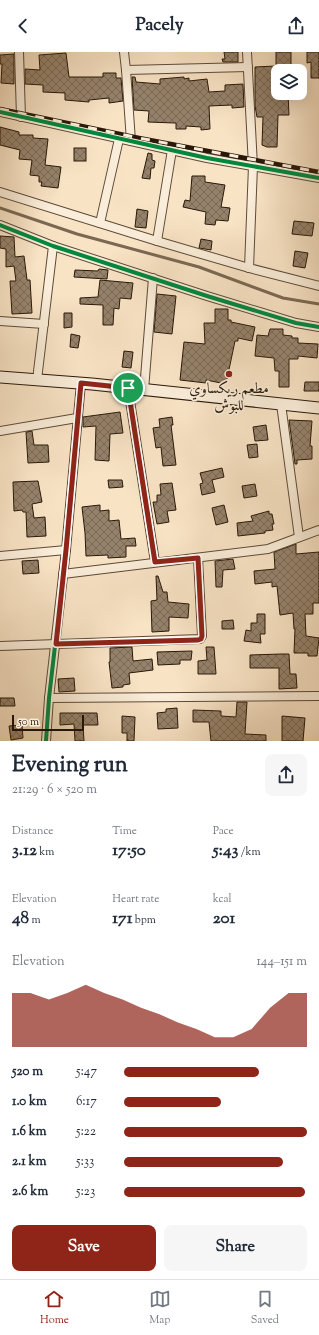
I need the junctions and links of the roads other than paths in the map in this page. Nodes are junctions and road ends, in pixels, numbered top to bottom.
1 (19, 52) edge
2 (124, 52) edge
3 (247, 52) edge
4 (248, 67) junction
5 (126, 70) junction
6 (0, 112) edge
7 (21, 117) junction
8 (119, 139) junction
9 (131, 141) junction
10 (172, 150) junction
11 (253, 166) junction
12 (319, 178) edge
13 (0, 192) edge
14 (100, 223) junction
15 (0, 225) edge
16 (157, 241) junction
17 (53, 246) junction
18 (248, 268) junction
19 (153, 278) junction
20 (319, 286) edge
21 (0, 321) edge
22 (44, 324) junction
23 (319, 327) edge
24 (0, 377) edge
25 (37, 380) junction
26 (81, 383) junction
27 (128, 388) junction
28 (144, 390) junction
29 (281, 404) junction
30 (319, 408) edge
31 (77, 418) junction
32 (0, 431) edge
33 (319, 530) edge
34 (299, 537) junction
35 (66, 550) junction
36 (0, 556) edge
37 (198, 558) junction
38 (155, 562) junction
39 (63, 574) junction
40 (56, 644) junction
41 (0, 646) edge
42 (319, 696) edge
43 (49, 698) junction
44 (46, 741) edge

1 - 7 street
2 - 5 street
3 - 4 street
4 - 5 street
4 - 11 street
5 - 9 street
6 - 7 street
7 - 8 street
8 - 9 street
8 - 14 street
9 - 10 street
10 - 11 street
10 - 16 street
11 - 12 street
11 - 18 street
13 - 14 street
14 - 16 street
15 - 17 street
16 - 18 street
17 - 19 street
17 - 22 street
18 - 20 street
19 - 23 street
19 - 28 street
21 - 22 street
22 - 25 street
24 - 25 street
25 - 26 street
26 - 27 street
26 - 31 street
27 - 28 street
27 - 38 street
28 - 29 street
29 - 30 street
29 - 34 street
31 - 32 street
31 - 35 street
33 - 34 street
34 - 37 street
35 - 36 street
35 - 39 street
37 - 38 street
37 - 40 street
38 - 39 street
39 - 40 street
40 - 41 street
40 - 43 street
42 - 43 street
43 - 44 street

